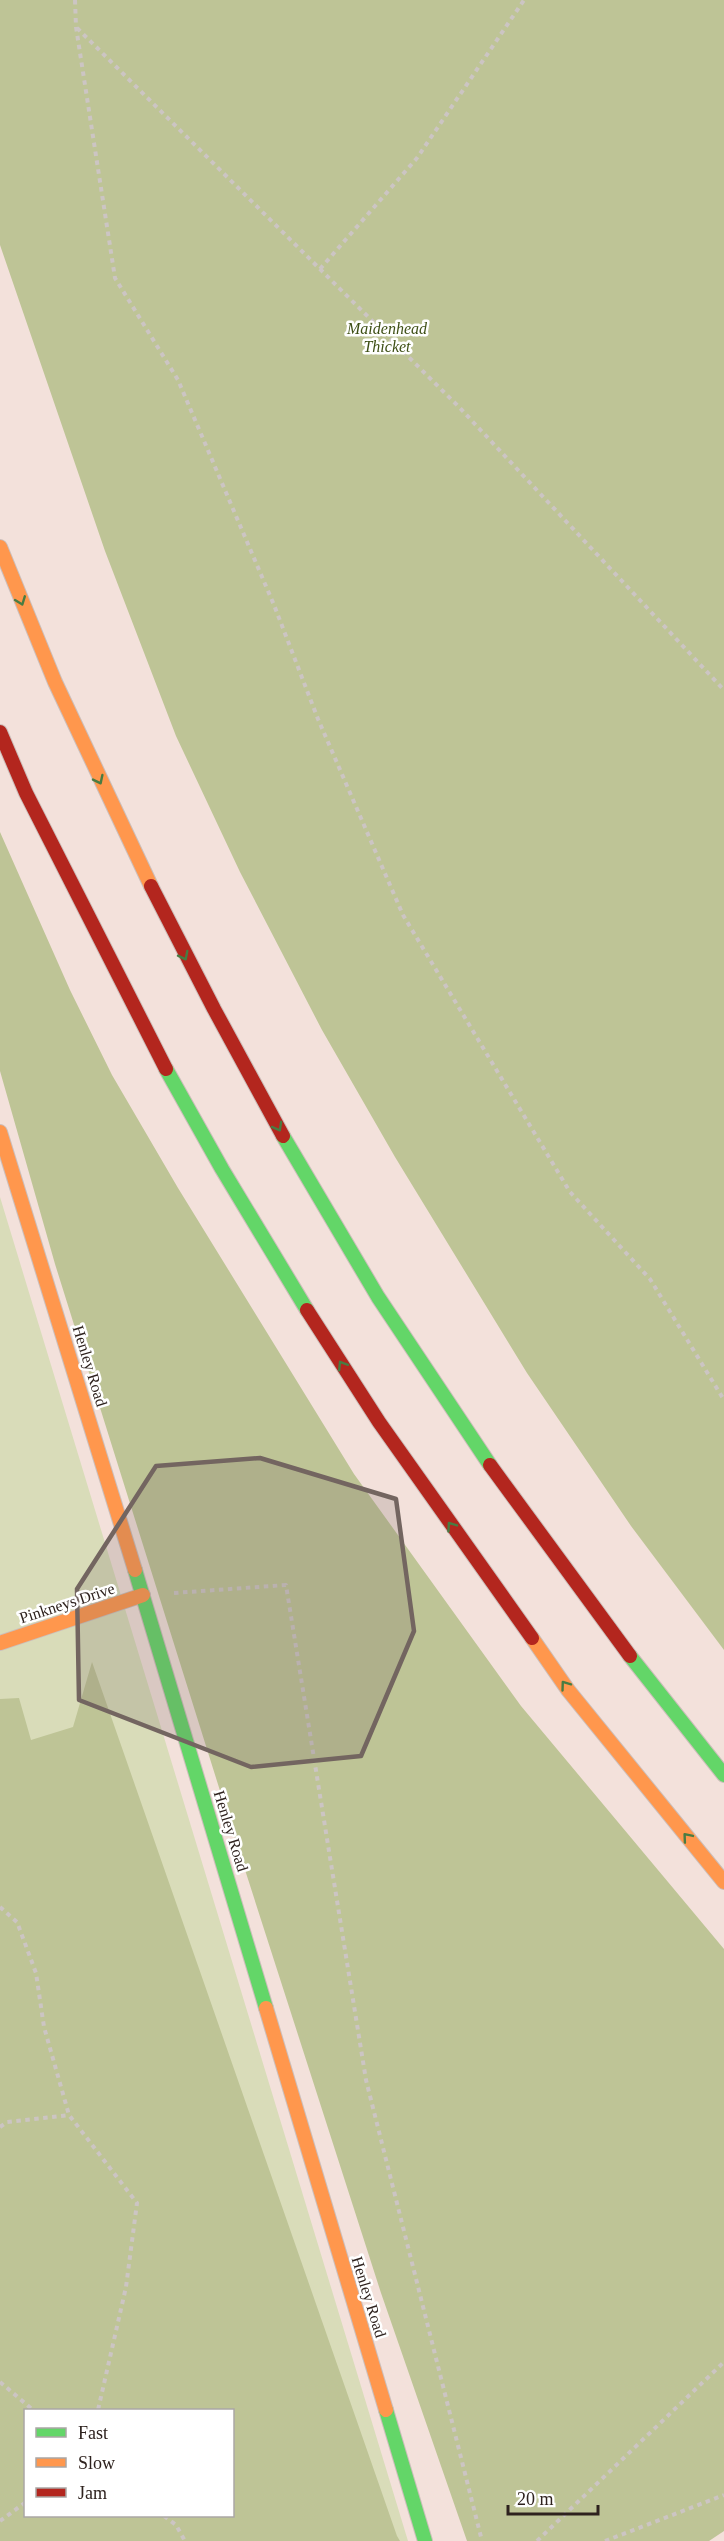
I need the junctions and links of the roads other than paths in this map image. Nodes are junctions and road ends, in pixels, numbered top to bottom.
1 (0, 547) edge
2 (0, 732) edge
3 (0, 1132) edge
4 (143, 1595) junction
5 (0, 1643) edge
6 (724, 1774) edge
7 (724, 1882) edge
8 (424, 2541) edge

1 -> 6 main road
7 -> 2 main road
3 - 4 main road, Henley Road
4 - 5 main road, Pinkneys Drive
4 - 8 main road, Henley Road

